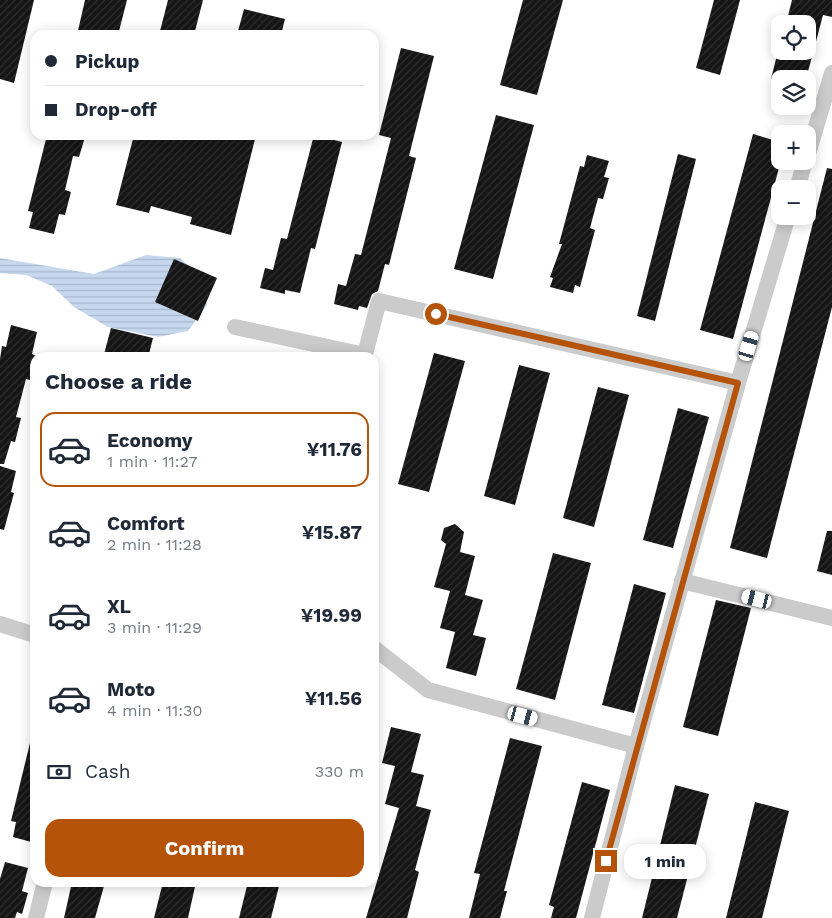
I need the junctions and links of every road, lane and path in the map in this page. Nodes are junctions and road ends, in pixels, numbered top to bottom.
1 (832, 73) edge
2 (816, 127) edge
3 (785, 225) edge
4 (235, 327) dead end
5 (347, 352) edge
6 (366, 352) edge
7 (738, 383) junction
8 (682, 580) junction
9 (832, 618) edge
10 (0, 624) edge
11 (30, 633) edge
12 (379, 652) edge
13 (636, 746) junction
14 (44, 887) edge
15 (36, 918) edge
16 (592, 918) edge

1 - 2 street
3 - 7 street
4 - 5 street
6 - 7 street
7 - 8 street
8 - 9 street
8 - 13 street
10 - 11 street
12 - 13 street
13 - 16 street
14 - 15 street

